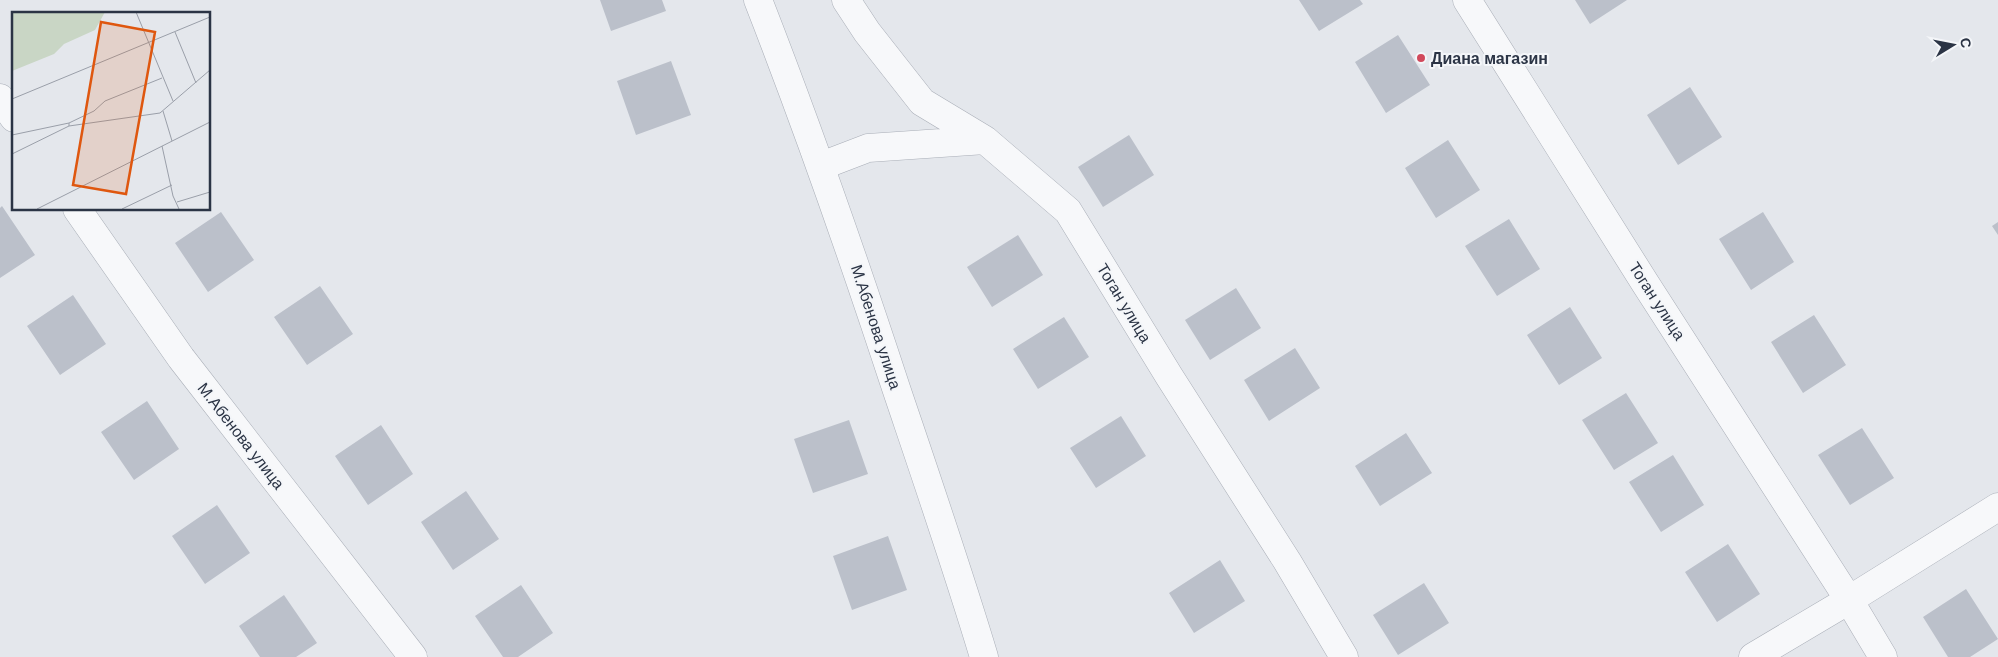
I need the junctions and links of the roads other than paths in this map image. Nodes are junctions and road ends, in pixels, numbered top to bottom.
1 (758, 0) edge
2 (846, 0) edge
3 (1467, 0) edge
4 (0, 98) edge
5 (12, 115) edge
6 (985, 140) junction
7 (821, 166) junction
8 (78, 210) edge
9 (1998, 507) edge
10 (1849, 600) junction
11 (413, 657) edge
12 (984, 657) edge
13 (1344, 657) edge
14 (1752, 657) edge
15 (1883, 657) edge

1 - 7 street, М.Абенова улица
2 - 6 street, Тоган улица
3 - 10 street, Тоган улица
4 - 5 street
6 - 7 street
6 - 13 street, Тоган улица
7 - 12 street, М.Абенова улица
8 - 11 street, М.Абенова улица
9 - 10 street
10 - 14 street
10 - 15 street, Тоган улица

